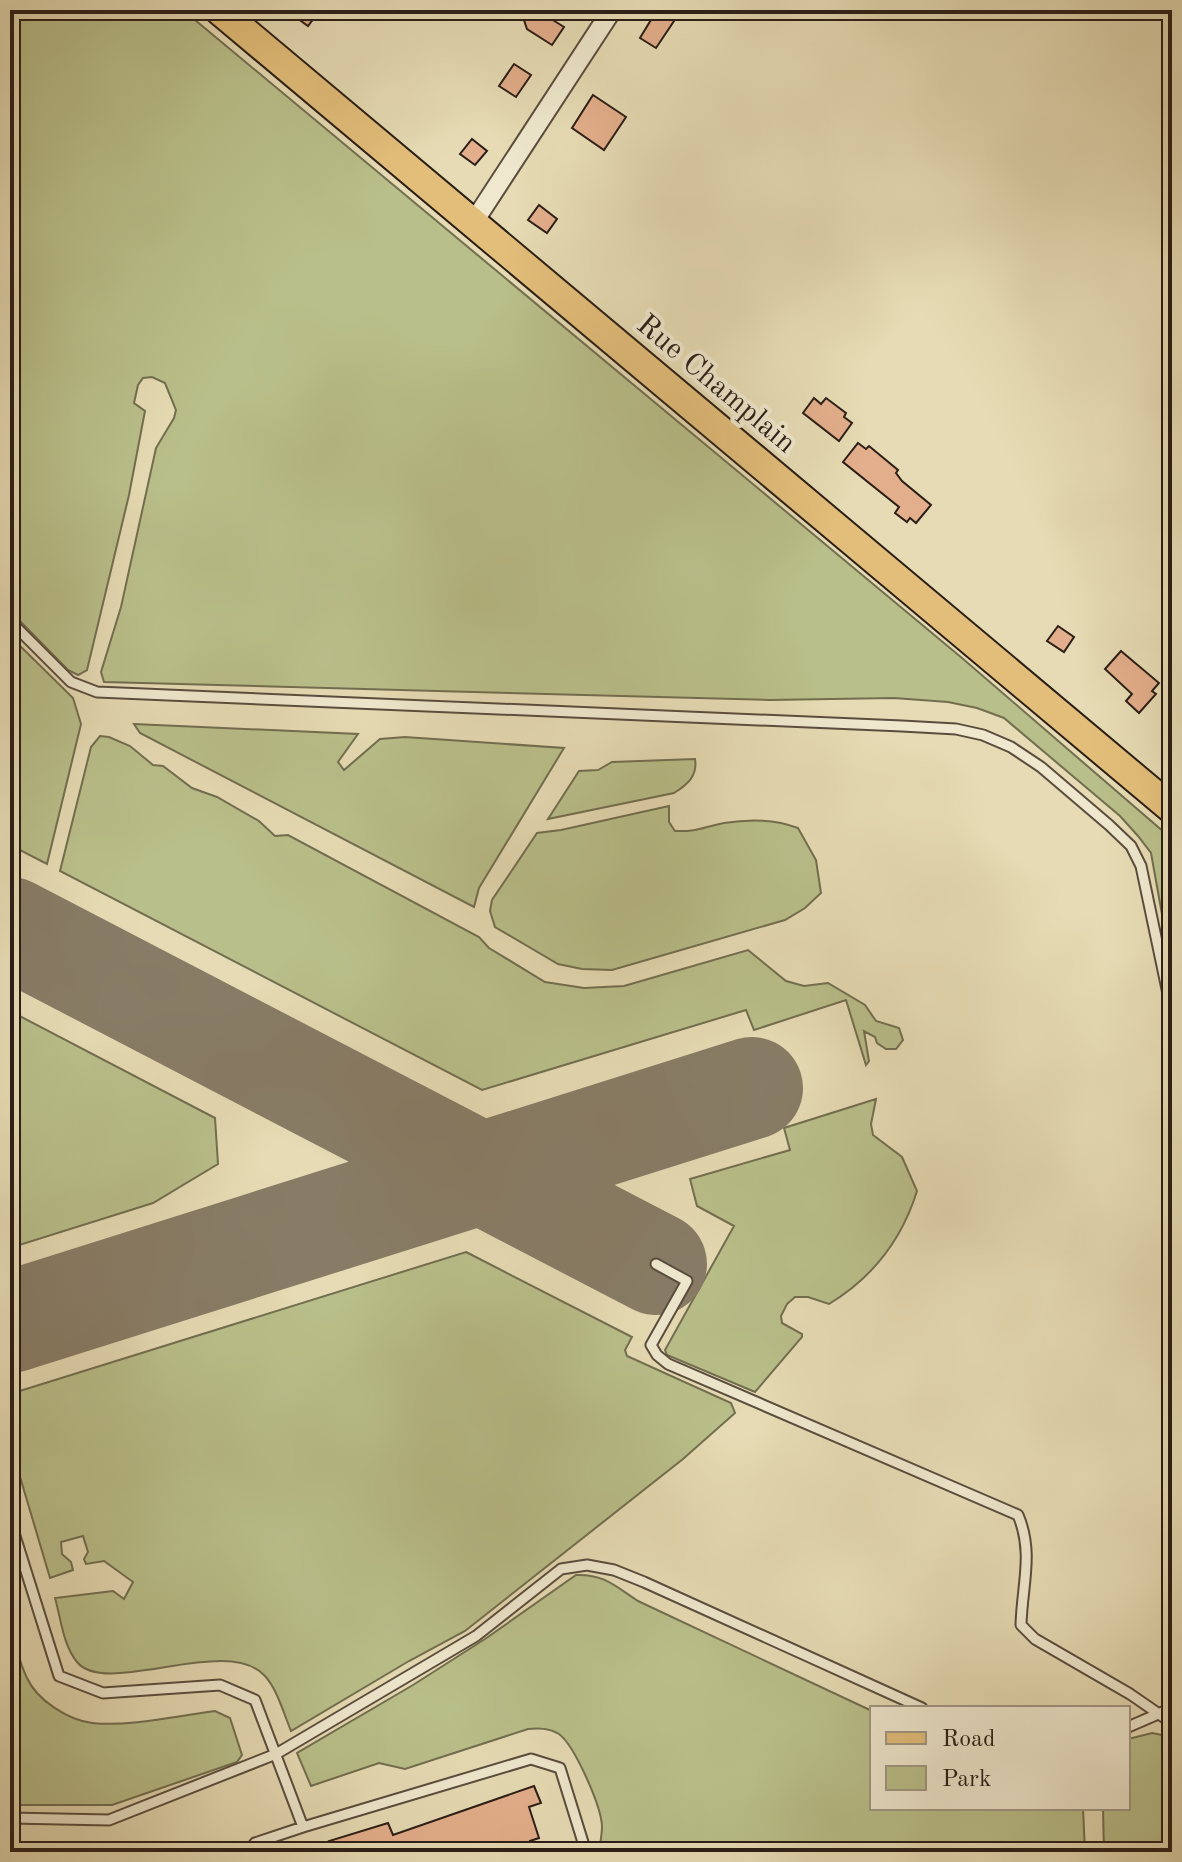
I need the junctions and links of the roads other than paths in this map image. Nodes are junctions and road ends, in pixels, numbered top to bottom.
1 (219, 10) edge
2 (612, 10) edge
3 (473, 223) junction
4 (10, 621) edge
5 (1172, 809) edge
6 (1172, 1013) edge
7 (656, 1264) dead end
8 (10, 1520) edge
9 (918, 1706) edge
10 (1172, 1708) edge
11 (1158, 1714) junction
12 (1172, 1723) edge
13 (1130, 1726) edge
14 (276, 1754) junction
15 (10, 1818) edge
16 (303, 1827) junction
17 (248, 1852) edge
18 (586, 1852) edge

1 - 3 main road, Rue Champlain
2 - 3 street
3 - 5 main road, Rue Champlain
4 - 6 lane
7 - 11 lane
8 - 14 lane
9 - 14 lane
10 - 11 lane
11 - 12 lane
11 - 13 lane
14 - 15 lane
14 - 16 lane
16 - 17 lane
16 - 18 lane

